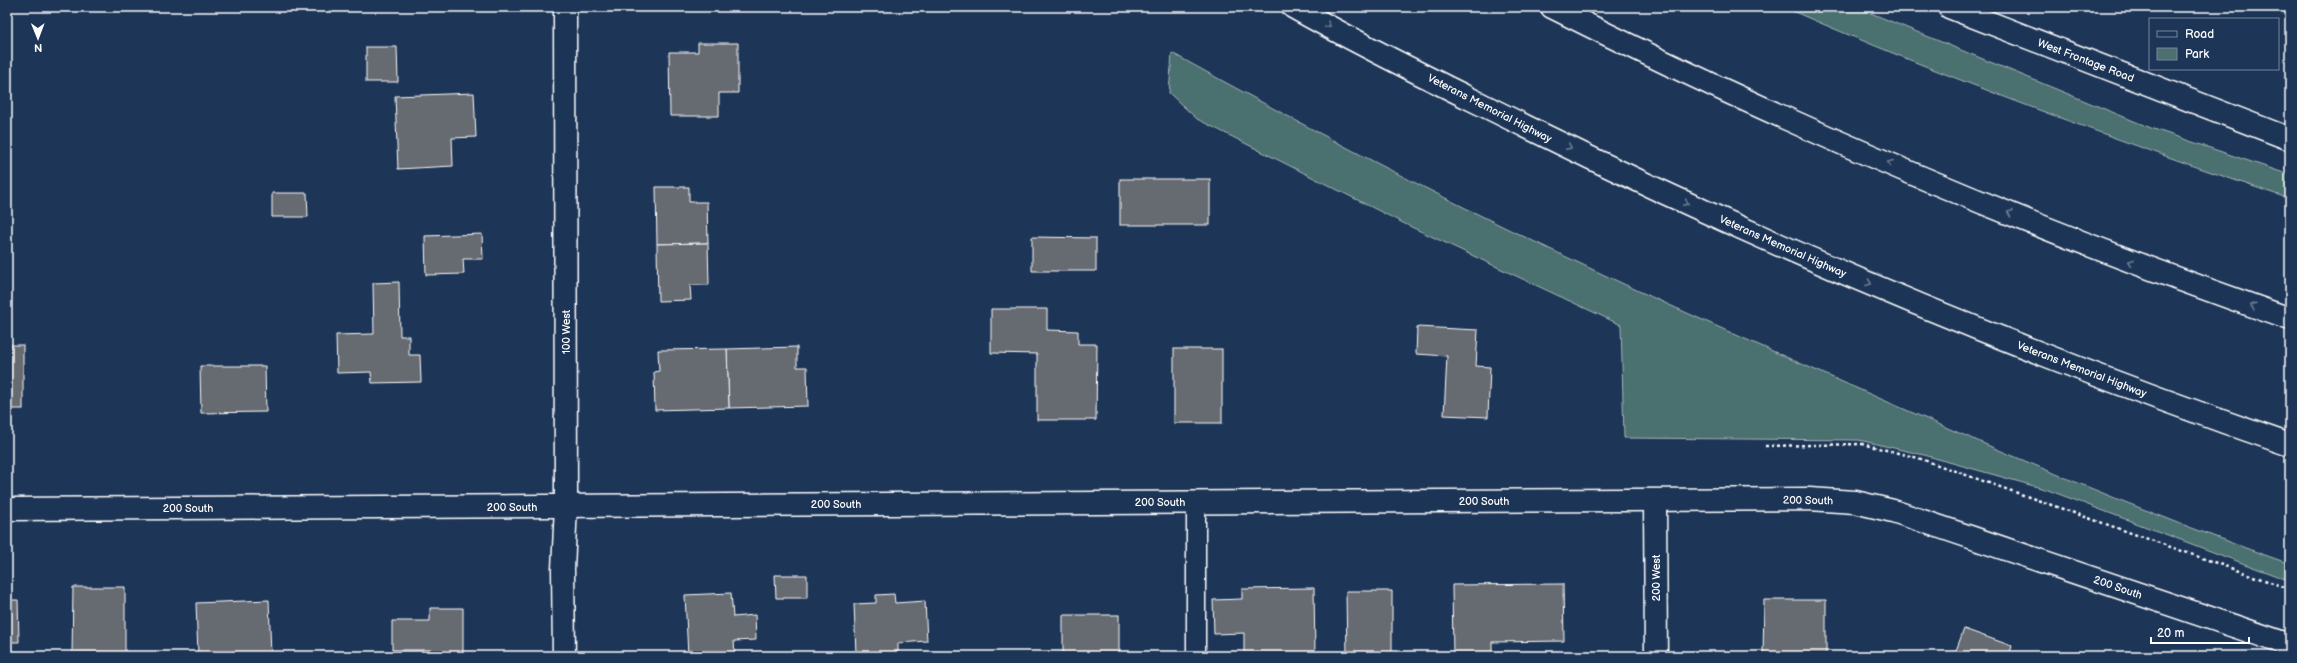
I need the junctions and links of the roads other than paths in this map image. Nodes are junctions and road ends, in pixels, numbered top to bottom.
1 (565, 7) edge
2 (1293, 7) edge
3 (1552, 7) edge
4 (1949, 7) edge
5 (2290, 139) edge
6 (2290, 319) edge
7 (2290, 445) edge
8 (1655, 501) junction
9 (1196, 502) junction
10 (566, 506) junction
11 (7, 509) edge
12 (2290, 645) edge
13 (564, 656) edge
14 (1196, 656) edge
15 (1656, 656) edge

1 - 10 main road, 100 West
2 -> 7 main road, Veterans Memorial Highway
6 -> 3 main road
4 - 5 main road, West Frontage Road
8 - 9 main road, 200 South
8 - 12 main road, 200 South
8 - 15 main road, 200 West
9 - 10 main road, 200 South
9 - 14 lane
10 - 11 main road, 200 South
10 - 13 main road, 100 West

